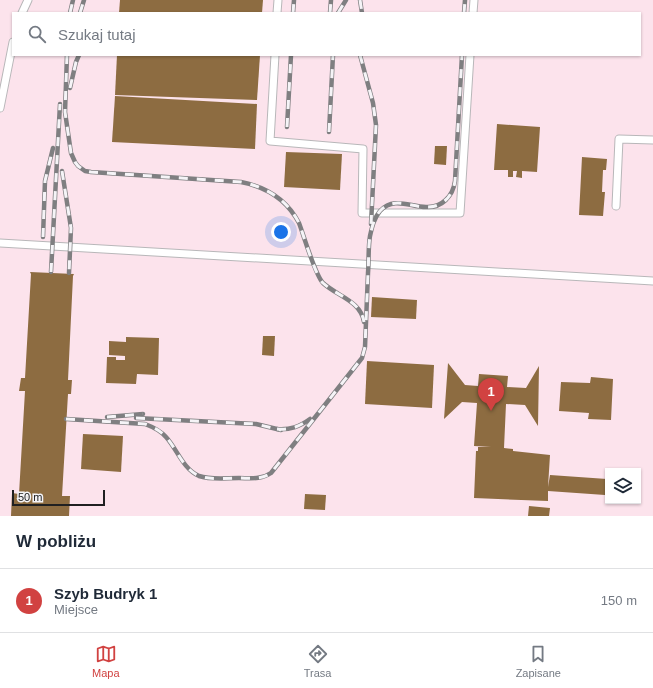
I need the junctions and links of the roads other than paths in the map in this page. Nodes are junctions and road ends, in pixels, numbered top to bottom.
1 (28, 0) edge
2 (278, 0) edge
3 (474, 0) edge
4 (22, 12) edge
5 (277, 12) edge
6 (473, 12) edge
7 (12, 47) edge
8 (274, 56) edge
9 (470, 56) edge
10 (0, 108) edge
11 (653, 140) edge
12 (616, 206) dead end
13 (0, 243) edge
14 (653, 281) edge

1 - 4 lane
2 - 5 lane
3 - 6 lane
7 - 10 lane
8 - 9 lane
11 - 12 lane
13 - 14 lane

